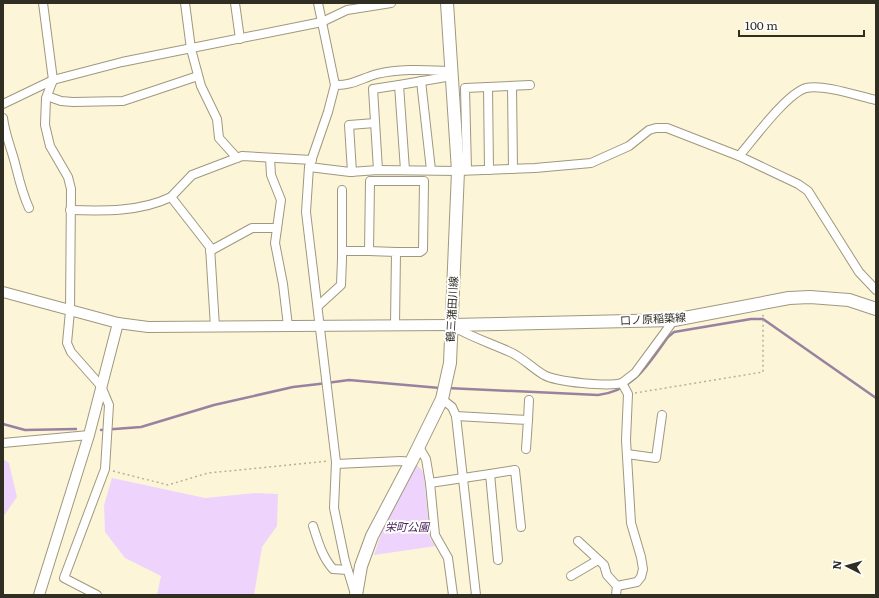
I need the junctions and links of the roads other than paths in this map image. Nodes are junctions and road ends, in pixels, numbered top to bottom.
1 (43, 3) edge
2 (185, 3) edge
3 (235, 3) edge
4 (318, 3) edge
5 (391, 3) edge
6 (446, 3) edge
7 (322, 22) junction
8 (240, 39) junction
9 (192, 49) junction
10 (452, 74) junction
11 (198, 76) junction
12 (52, 80) junction
13 (422, 81) junction
14 (399, 85) junction
15 (530, 85) dead end
16 (335, 86) junction
17 (512, 86) junction
18 (488, 87) junction
19 (47, 96) junction
20 (876, 100) edge
21 (3, 104) edge
22 (3, 118) edge
23 (375, 123) junction
24 (739, 156) junction
25 (237, 158) junction
26 (270, 158) junction
27 (311, 163) junction
28 (513, 169) junction
29 (378, 170) junction
30 (405, 170) junction
31 (431, 170) junction
32 (489, 170) junction
33 (463, 171) junction
34 (352, 172) junction
35 (342, 190) dead end
36 (171, 197) junction
37 (29, 208) dead end
38 (70, 210) junction
39 (277, 228) junction
40 (210, 251) junction
41 (342, 251) junction
42 (369, 251) junction
43 (396, 252) junction
44 (876, 290) edge
45 (3, 292) edge
46 (318, 306) junction
47 (876, 309) edge
48 (70, 311) junction
49 (674, 320) junction
50 (118, 323) junction
51 (395, 325) junction
52 (451, 325) junction
53 (288, 326) junction
54 (320, 326) junction
55 (215, 327) junction
56 (622, 383) junction
57 (101, 386) junction
58 (442, 399) junction
59 (529, 400) dead end
60 (662, 415) dead end
61 (456, 416) junction
62 (528, 420) junction
63 (89, 435) junction
64 (3, 443) edge
65 (419, 447) junction
66 (526, 449) dead end
67 (627, 454) junction
68 (336, 462) junction
69 (411, 462) junction
70 (490, 474) junction
71 (463, 478) junction
72 (430, 483) junction
73 (313, 526) dead end
74 (521, 526) dead end
75 (578, 541) dead end
76 (498, 560) dead end
77 (598, 560) junction
78 (347, 570) junction
79 (571, 576) dead end
80 (617, 586) junction
81 (39, 595) edge
82 (98, 595) edge
83 (356, 595) edge
84 (453, 595) edge
85 (476, 595) edge
86 (616, 595) edge

1 - 12 street
2 - 9 street
3 - 8 street
4 - 7 street
5 - 7 street
6 - 10 main road, 鶴三潴田川線
7 - 8 street
7 - 16 street
8 - 9 street
9 - 11 street
9 - 12 street
10 - 13 street
10 - 16 street
10 - 33 main road, 鶴三潴田川線
11 - 19 street
11 - 25 street
12 - 19 street
12 - 21 street
13 - 14 street
13 - 31 street
14 - 23 street
14 - 30 street
15 - 17 street
16 - 27 street
17 - 18 street
17 - 28 street
18 - 32 street
18 - 33 street
19 - 38 street
20 - 24 street
22 - 37 street
23 - 29 street
23 - 34 street
24 - 28 street
24 - 44 street
25 - 26 street
25 - 36 street
26 - 27 street
26 - 39 street
27 - 34 street
27 - 46 street
28 - 32 street
29 - 30 street
29 - 34 street
30 - 31 street
31 - 33 street
32 - 33 street
33 - 52 main road, 鶴三潴田川線
35 - 41 street
36 - 38 street
36 - 40 street
38 - 48 street
39 - 40 street
39 - 53 street
40 - 55 street
41 - 42 street
41 - 46 street
42 - 43 street
42 - 43 street
43 - 51 street
45 - 48 street
46 - 54 street
47 - 49 main road, 口ノ原稲築線
48 - 50 street
48 - 57 street
49 - 52 main road, 口ノ原稲築線
49 - 56 street
50 - 55 street
50 - 57 street
51 - 52 street
51 - 54 street
52 - 56 street
52 - 58 main road, 鶴三潴田川線
53 - 54 street
53 - 55 street
54 - 68 street
56 - 67 street
57 - 63 street
57 - 82 street
58 - 61 street
58 - 65 main road, 鶴三潴田川線
59 - 62 street
60 - 67 street
61 - 62 street
61 - 71 street
62 - 66 street
63 - 64 street
63 - 81 street
65 - 69 main road, 鶴三潴田川線
65 - 72 street
67 - 80 street
68 - 69 street
68 - 78 street
69 - 83 main road, 鶴三潴田川線
70 - 71 street
70 - 74 street
70 - 76 street
71 - 72 street
71 - 85 street
72 - 84 street
73 - 78 street
75 - 77 street
77 - 79 street
77 - 80 street
78 - 83 street
80 - 86 street

